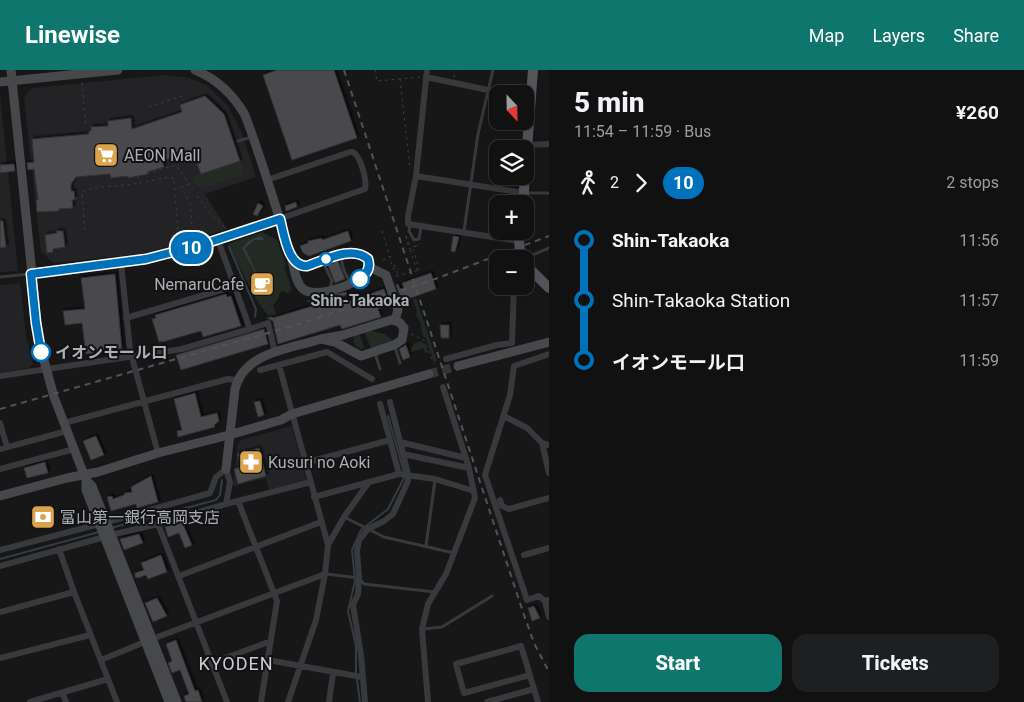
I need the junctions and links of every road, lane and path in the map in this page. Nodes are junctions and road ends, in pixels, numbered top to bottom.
1 (11, 70) edge
2 (115, 70) edge
3 (194, 70) edge
4 (218, 70) edge
5 (375, 70) edge
6 (456, 70) edge
7 (493, 70) edge
8 (533, 70) edge
9 (427, 73) edge
10 (400, 79) junction
11 (12, 80) junction
12 (82, 80) dead end
13 (214, 80) junction
14 (0, 82) edge
15 (453, 82) junction
16 (490, 85) edge
17 (530, 85) edge
18 (489, 89) joint
19 (184, 101) dead end
20 (150, 107) dead end
21 (86, 127) dead end
22 (252, 137) junction
23 (238, 141) dead end
24 (549, 144) edge
25 (534, 145) edge
26 (148, 173) dead end
27 (416, 176) junction
28 (138, 177) dead end
29 (267, 180) junction
30 (139, 183) junction
31 (189, 184) junction
32 (471, 184) junction
33 (524, 185) edge
34 (193, 189) dead end
35 (524, 193) junction
36 (549, 193) edge
37 (198, 196) dead end
38 (75, 198) dead end
39 (82, 198) junction
40 (280, 219) junction
41 (192, 224) dead end
42 (410, 224) junction
43 (421, 226) junction
44 (85, 230) dead end
45 (178, 230) dead end
46 (226, 231) dead end
47 (382, 231) dead end
48 (464, 232) junction
49 (489, 234) edge
50 (218, 240) junction
51 (549, 248) edge
52 (411, 249) dead end
53 (393, 253) dead end
54 (344, 254) junction
55 (534, 254) edge
56 (292, 257) junction
57 (390, 257) junction
58 (331, 258) junction
59 (383, 260) dead end
60 (319, 262) junction
61 (121, 263) junction
62 (307, 266) junction
63 (369, 267) junction
64 (394, 270) dead end
65 (534, 273) edge
66 (31, 274) junction
67 (0, 277) edge
68 (354, 282) junction
69 (234, 286) junction
70 (342, 287) junction
71 (549, 288) edge
72 (327, 291) junction
73 (308, 292) junction
74 (514, 295) edge
75 (346, 298) dead end
76 (126, 318) junction
77 (396, 320) junction
78 (250, 329) junction
79 (349, 333) junction
80 (411, 334) dead end
81 (321, 339) junction
82 (549, 342) edge
83 (394, 345) junction
84 (404, 347) dead end
85 (275, 353) junction
86 (371, 353) junction
87 (427, 354) dead end
88 (430, 354) junction
89 (549, 354) edge
90 (131, 356) junction
91 (446, 359) dead end
92 (409, 360) dead end
93 (400, 363) dead end
94 (434, 364) dead end
95 (279, 365) junction
96 (458, 366) tunnel mouth
97 (45, 369) junction
98 (380, 369) dead end
99 (260, 370) dead end
100 (429, 374) tunnel mouth
101 (0, 376) edge
102 (372, 379) dead end
103 (237, 380) junction
104 (442, 387) dead end
105 (143, 401) junction
106 (390, 402) dead end
107 (380, 404) dead end
108 (292, 414) junction
109 (504, 416) junction
110 (0, 423) edge
111 (65, 427) junction
112 (229, 435) junction
113 (390, 440) junction
114 (400, 442) junction
115 (542, 443) junction
116 (549, 446) edge
117 (3, 448) edge
118 (74, 449) junction
119 (158, 453) junction
120 (403, 454) junction
121 (466, 458) junction
122 (305, 463) junction
123 (469, 468) junction
124 (0, 469) edge
125 (226, 469) junction
126 (549, 472) edge
127 (400, 474) junction
128 (408, 474) junction
129 (85, 478) junction
130 (435, 479) junction
131 (310, 482) junction
132 (369, 482) junction
133 (474, 491) junction
134 (0, 496) edge
135 (314, 496) junction
136 (549, 498) edge
137 (500, 500) dead end
138 (238, 501) junction
139 (226, 504) junction
140 (344, 517) junction
141 (321, 522) junction
142 (158, 524) junction
143 (106, 529) junction
144 (368, 529) junction
145 (328, 546) junction
146 (426, 546) junction
147 (255, 547) junction
148 (549, 548) edge
149 (59, 549) junction
150 (0, 550) edge
151 (454, 553) junction
152 (524, 555) dead end
153 (0, 566) edge
154 (325, 574) junction
155 (179, 576) junction
156 (359, 578) junction
157 (74, 592) junction
158 (435, 592) junction
159 (274, 593) junction
160 (492, 596) dead end
161 (547, 601) edge
162 (0, 612) edge
163 (549, 617) edge
164 (196, 622) junction
165 (422, 630) junction
166 (90, 635) junction
167 (149, 640) junction
168 (271, 641) junction
169 (0, 658) edge
170 (101, 660) junction
171 (268, 660) junction
172 (212, 663) junction
173 (300, 665) junction
174 (333, 673) junction
175 (530, 675) junction
176 (362, 677) junction
177 (108, 679) junction
178 (534, 689) junction
179 (63, 694) junction
180 (30, 702) edge
181 (66, 702) edge
182 (117, 702) edge
183 (169, 702) edge
184 (177, 702) edge
185 (227, 702) edge
186 (261, 702) edge
187 (288, 702) edge
188 (329, 702) edge
189 (365, 702) edge
190 (428, 702) edge
191 (487, 702) edge
192 (538, 702) edge

1 - 11 street
2 - 11 street
3 - 13 street
4 - 13 street
5 - 10 path
6 - 15 path
7 - 16 lane
8 - 17 main road
9 - 10 path
9 - 15 street
9 - 27 street
10 - 27 path
11 - 14 street
11 - 66 street
12 - 21 path
13 - 22 street
15 - 18 street
18 - 32 lane
19 - 20 path
22 - 23 lane
22 - 29 street
24 - 25 street
26 - 31 path
27 - 32 street
27 - 42 street
28 - 30 path
29 - 40 street
29 - 40 street
30 - 39 path
30 - 45 path
31 - 34 path
31 - 41 path
32 - 35 street
32 - 48 lane
33 - 35 main road
35 - 36 lane
37 - 46 path
38 - 39 path
39 - 44 path
40 - 50 street
40 - 56 street
42 - 43 street
42 - 43 lane
43 - 48 street
47 - 57 path
48 - 49 street
50 - 61 street
50 - 69 street
51 - 55 lane
52 - 64 path, bridge
53 - 57 path
54 - 58 street
54 - 63 street
54 - 68 lane
56 - 62 street
56 - 73 street
57 - 59 path
58 - 60 street
58 - 70 path
60 - 62 street
60 - 72 lane
61 - 66 street
61 - 76 street
62 - 73 street
63 - 68 street
63 - 77 street
65 - 71 main road
66 - 67 lane
66 - 97 street
68 - 70 street
69 - 76 street
69 - 78 street
70 - 72 street
70 - 75 path
72 - 73 street
74 - 91 street
76 - 90 street
77 - 79 street
77 - 83 street
78 - 85 street
78 - 90 street
79 - 81 street
79 - 86 street
80 - 88 path
81 - 85 street
81 - 86 street
82 - 96 street
83 - 86 street
83 - 93 lane
84 - 92 path
85 - 103 street
86 - 98 lane
87 - 88 path
88 - 94 path
89 - 109 street
90 - 97 street
90 - 105 street
95 - 99 street
95 - 102 street
95 - 108 street
97 - 101 street
97 - 111 street
100 - 108 street
103 - 105 street
103 - 112 street
104 - 121 street
105 - 111 street
105 - 119 street
106 - 114 street
107 - 113 street
108 - 112 street
108 - 122 street
109 - 115 street
109 - 161 street
110 - 117 street
111 - 117 street
111 - 118 street
112 - 119 street
112 - 125 street
113 - 122 street
113 - 127 street
114 - 120 street
114 - 121 street
115 - 116 street
115 - 126 street
118 - 124 street
118 - 129 street
119 - 129 street
120 - 123 street
120 - 128 street
121 - 123 street
122 - 131 street
123 - 133 street
125 - 139 street
125 - 143 street
127 - 128 street
127 - 132 street
128 - 130 street
128 - 144 street
129 - 134 street
129 - 143 street
130 - 133 street
130 - 146 lane
131 - 135 street
131 - 138 street
132 - 135 street
132 - 140 street
133 - 151 street
135 - 141 street
136 - 137 street
138 - 139 street
138 - 147 street
139 - 142 street
140 - 144 lane
140 - 145 street
141 - 145 street
141 - 147 street
142 - 143 street
142 - 155 street
143 - 149 street
143 - 150 street
143 - 167 street
144 - 146 lane
144 - 156 street
145 - 154 street
146 - 151 lane
147 - 155 street
147 - 159 street
148 - 152 street
149 - 153 street
149 - 157 street
151 - 158 street
154 - 156 lane
154 - 159 street
154 - 173 street
155 - 164 street
156 - 158 lane
156 - 176 street
157 - 162 street
157 - 166 street
158 - 165 street
159 - 164 street
159 - 168 street
160 - 165 lane
161 - 163 street
164 - 167 street
164 - 172 street
165 - 190 street
166 - 169 street
166 - 170 street
167 - 170 street
167 - 183 street
167 - 184 street
168 - 171 street
168 - 172 street
170 - 177 street
171 - 173 street
171 - 186 street
172 - 185 street
173 - 174 street
173 - 187 street
174 - 176 street
174 - 188 street
175 - 175 street
175 - 178 street
176 - 189 street
177 - 179 street
177 - 182 street
178 - 191 street
178 - 192 street
179 - 180 street
179 - 181 street

